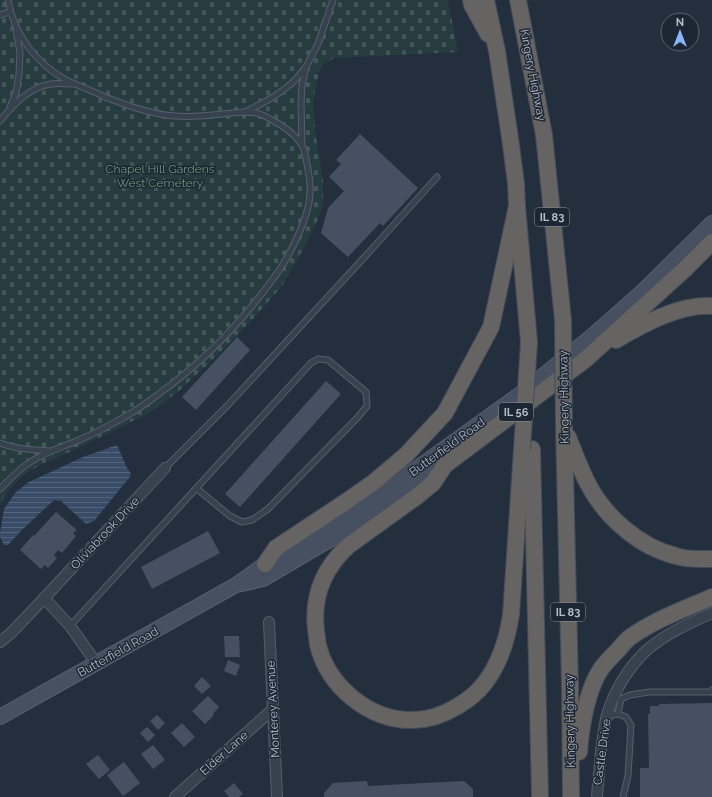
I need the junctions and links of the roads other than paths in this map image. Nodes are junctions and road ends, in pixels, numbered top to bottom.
1 (8, 0) edge
2 (333, 0) edge
3 (471, 0) edge
4 (486, 0) edge
5 (518, 0) edge
6 (10, 12) junction
7 (0, 15) edge
8 (16, 27) junction
9 (497, 51) junction
10 (306, 67) junction
11 (76, 84) junction
12 (9, 110) junction
13 (245, 112) junction
14 (0, 121) edge
15 (302, 144) junction
16 (437, 177) dead end
17 (517, 206) junction
18 (712, 223) edge
19 (712, 242) edge
20 (712, 306) edge
21 (586, 359) junction
22 (564, 427) junction
23 (0, 443) edge
24 (527, 446) junction
25 (51, 451) junction
26 (445, 465) junction
27 (165, 468) joint
28 (196, 488) junction
29 (0, 489) edge
30 (712, 559) edge
31 (265, 564) junction
32 (236, 585) junction
33 (712, 597) edge
34 (44, 598) junction
35 (712, 613) edge
36 (269, 622) dead end
37 (70, 626) junction
38 (0, 642) edge
39 (97, 664) junction
40 (712, 690) edge
41 (273, 709) junction
42 (618, 714) junction
43 (607, 716) junction
44 (0, 717) edge
45 (175, 797) edge
46 (277, 797) edge
47 (540, 797) edge
48 (571, 797) edge
49 (575, 797) edge
50 (596, 797) edge
51 (623, 797) edge

1 - 6 lane
2 - 10 lane
3 - 9 highway
4 - 9 highway, IL 83
5 - 22 highway, Kingery Highway / IL 83, bridge
6 - 7 lane
6 - 8 lane
8 - 11 lane
8 - 12 lane
9 - 17 highway, IL 83
10 - 13 lane
10 - 15 lane
11 - 12 lane
11 - 13 lane
12 - 14 lane
13 - 15 lane
15 - 25 lane
16 - 27 lane
17 - 24 highway, IL 83, bridge
17 - 31 highway
18 - 31 main road, Butterfield Road / IL 56
19 - 21 highway, Butterfield Road / IL 56
20 - 21 highway
21 - 26 highway, Butterfield Road / IL 56
22 - 30 highway
22 - 48 highway, Kingery Highway / IL 83
23 - 25 lane
24 - 26 highway
24 - 47 highway, IL 83
25 - 29 lane
26 - 32 main road, Butterfield Road / IL 56
27 - 34 street, Oliviabrook Drive
28 - 28 lane
28 - 37 lane
31 - 32 main road, Butterfield Road / IL 56
32 - 39 main road, Butterfield Road / IL 56
33 - 49 highway
34 - 37 street
34 - 38 street, Oliviabrook Drive
35 - 43 street, Castle Drive
36 - 41 street, Monterey Avenue
37 - 39 street
39 - 44 main road, Butterfield Road / IL 56
40 - 42 lane
41 - 45 street, Elder Lane
41 - 46 street, Monterey Avenue
42 - 43 lane
42 - 51 lane
43 - 50 street, Castle Drive

